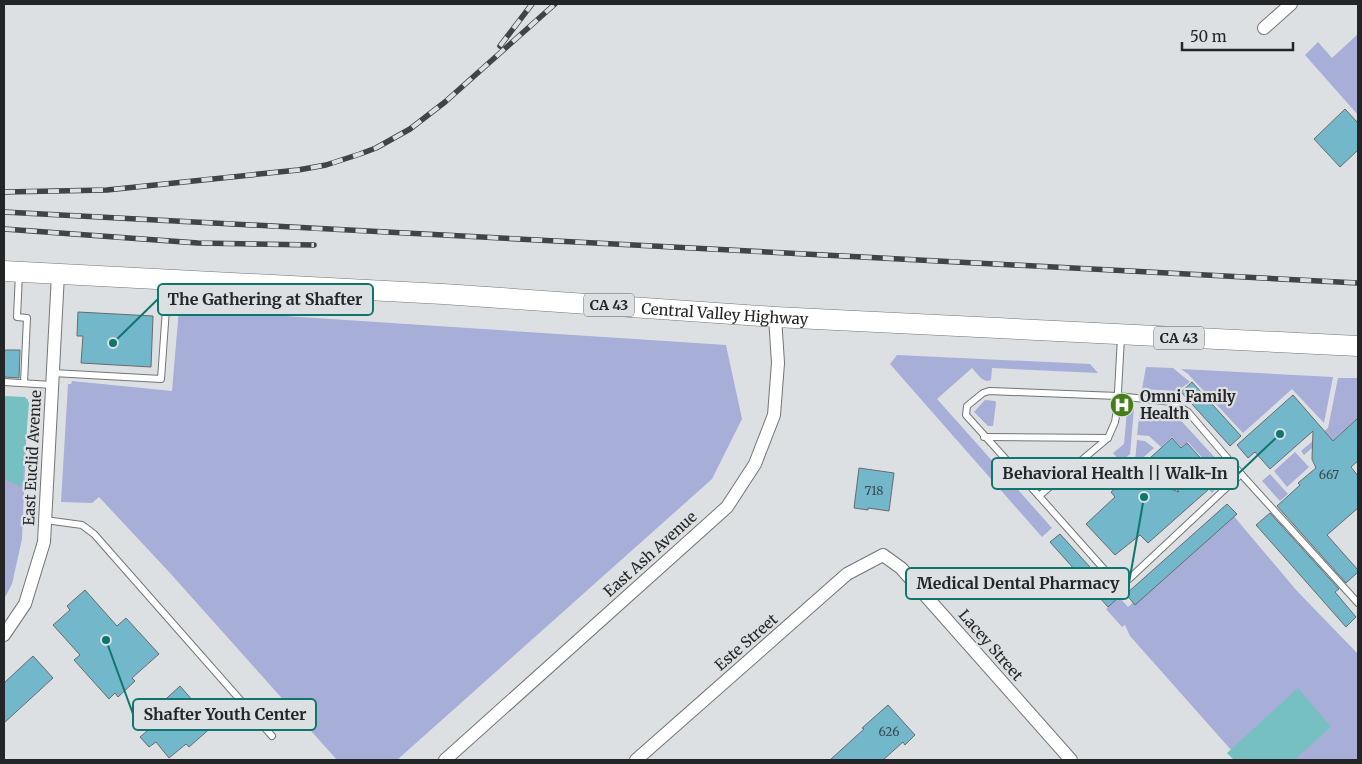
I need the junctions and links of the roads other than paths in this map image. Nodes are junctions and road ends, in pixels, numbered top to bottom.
1 (1291, 4) edge
2 (1264, 28) dead end
3 (12, 271) edge
4 (58, 274) junction
5 (168, 280) junction
6 (775, 317) junction
7 (1121, 335) junction
8 (1358, 346) edge
9 (52, 379) junction
10 (4, 382) edge
11 (24, 383) junction
12 (1118, 396) junction
13 (984, 437) junction
14 (1108, 438) junction
15 (1241, 474) junction
16 (1039, 496) junction
17 (45, 520) junction
18 (882, 554) joint
19 (1358, 603) edge
20 (4, 635) edge
21 (272, 736) dead end
22 (445, 760) edge
23 (636, 760) edge
24 (1071, 760) edge

1 - 2 street
3 - 4 main road, Central Valley Highway / CA 43
3 - 11 lane
4 - 5 main road, Central Valley Highway / CA 43
4 - 9 street, East Euclid Avenue
5 - 6 main road, Central Valley Highway / CA 43
5 - 9 lane
6 - 7 main road, Central Valley Highway / CA 43
6 - 22 street, East Ash Avenue
7 - 8 main road, Central Valley Highway / CA 43
7 - 12 lane
9 - 11 lane
9 - 17 street, East Euclid Avenue
10 - 11 lane
12 - 13 lane
12 - 14 lane
12 - 15 lane
13 - 14 lane
13 - 16 lane
14 - 16 lane
15 - 16 lane
15 - 19 lane
17 - 20 street, East Euclid Avenue
17 - 21 lane
18 - 23 street, Este Street
18 - 24 street, Lacey Street

